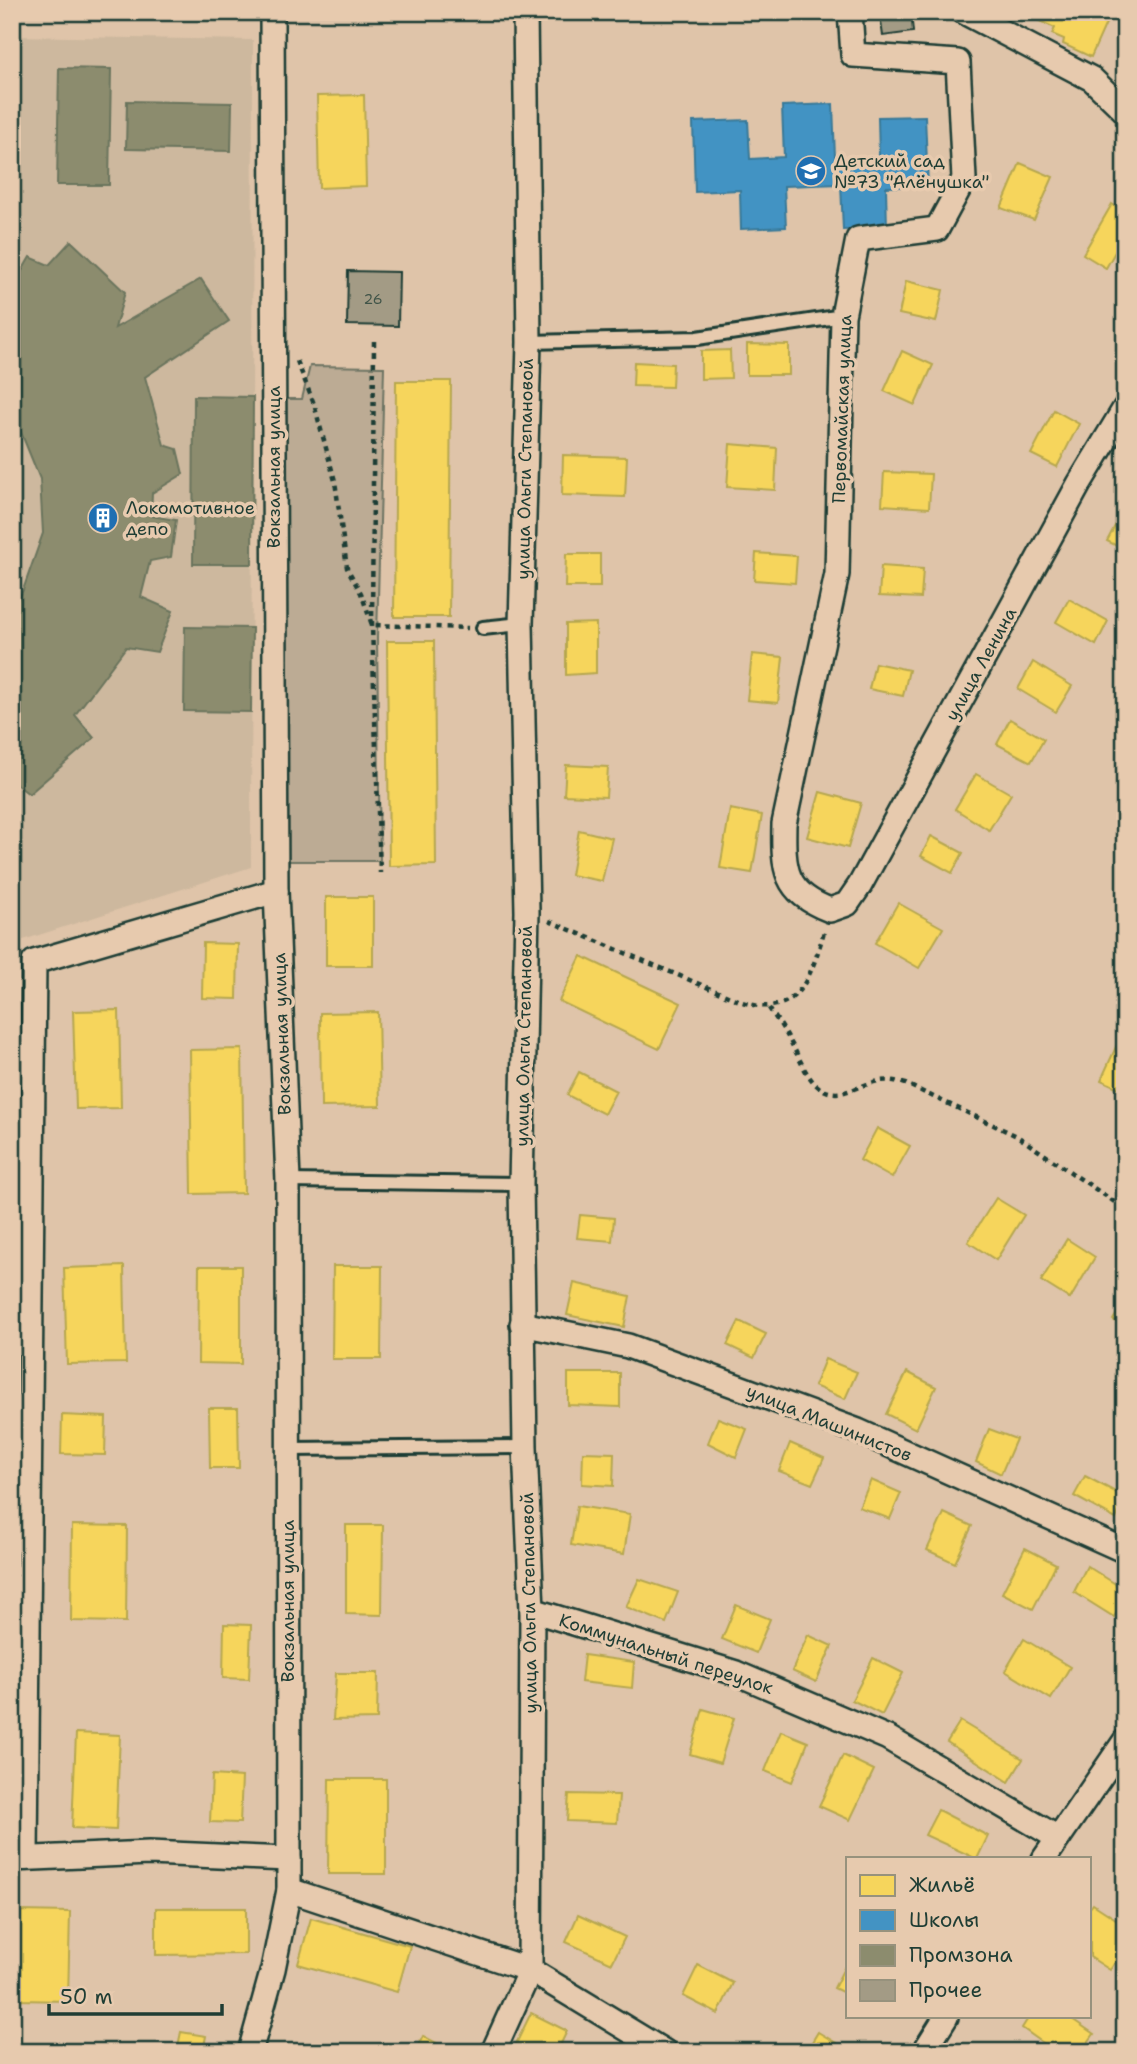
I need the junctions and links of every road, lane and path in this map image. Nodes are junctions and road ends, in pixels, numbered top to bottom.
1 (272, 12) edge
2 (525, 12) edge
3 (850, 12) edge
4 (964, 12) edge
5 (1125, 111) edge
6 (843, 316) junction
7 (374, 341) dead end
8 (528, 342) junction
9 (295, 353) dead end
10 (1125, 408) edge
11 (521, 624) junction
12 (372, 625) junction
13 (483, 628) joint
14 (380, 873) dead end
15 (276, 891) junction
16 (830, 910) junction
17 (527, 912) junction
18 (769, 1008) junction
19 (33, 1094) junction
20 (12, 1108) edge
21 (288, 1181) junction
22 (521, 1184) junction
23 (1125, 1209) edge
24 (522, 1324) junction
25 (525, 1447) junction
26 (288, 1449) junction
27 (1125, 1551) edge
28 (533, 1610) junction
29 (1125, 1741) edge
30 (1058, 1838) junction
31 (1045, 1857) edge
32 (19, 1859) edge
33 (289, 1859) junction
34 (289, 1890) junction
35 (530, 1970) junction
36 (945, 2018) edge
37 (250, 2052) edge
38 (493, 2052) edge
39 (665, 2052) edge
40 (924, 2052) edge

1 - 15 street, Вокзальная улица
2 - 8 street, улица Ольги Степановой
3 - 6 street, Первомайская улица
4 - 5 street
6 - 8 lane
6 - 16 street, Первомайская улица
7 - 12 path
8 - 11 street, улица Ольги Степановой
9 - 12 path
10 - 16 street, улица Ленина
11 - 13 lane
11 - 17 street, улица Ольги Степановой
12 - 13 path
12 - 14 path
15 - 19 street
15 - 21 street, Вокзальная улица
16 - 18 path
17 - 18 path
17 - 22 street, улица Ольги Степановой
18 - 23 path
19 - 20 lane
19 - 32 street
21 - 22 lane
21 - 26 street, Вокзальная улица
22 - 24 street, улица Ольги Степановой
24 - 25 street, улица Ольги Степановой
24 - 27 street, улица Машинистов
25 - 26 lane
25 - 28 street, улица Ольги Степановой
26 - 33 street, Вокзальная улица
28 - 30 street, Коммунальный переулок
28 - 35 street, улица Ольги Степановой
29 - 30 street
30 - 31 street
32 - 33 street
33 - 34 street, Вокзальная улица
34 - 35 street
34 - 37 street, Вокзальная улица
35 - 38 street, улица Ольги Степановой
35 - 39 street
36 - 40 street

